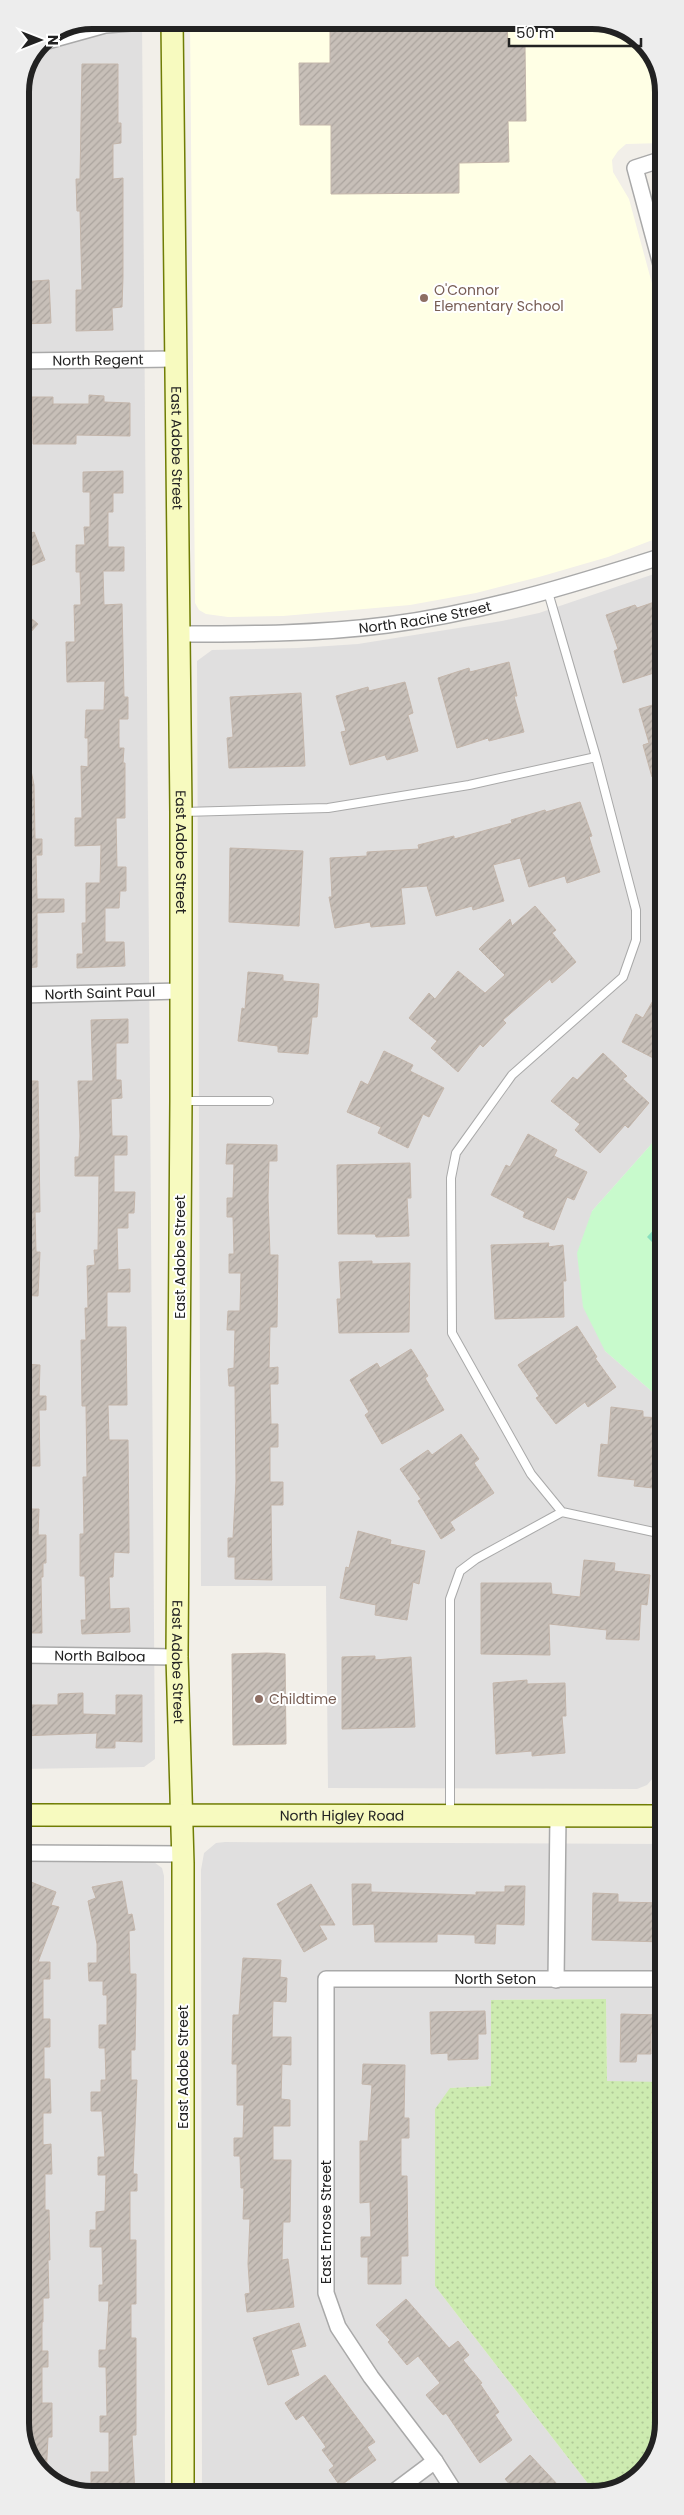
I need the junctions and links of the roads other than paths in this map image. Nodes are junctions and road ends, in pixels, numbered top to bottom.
1 (90, 29) edge
2 (171, 29) edge
3 (65, 36) edge
4 (655, 161) edge
5 (655, 243) edge
6 (174, 359) junction
7 (29, 361) edge
8 (655, 559) edge
9 (548, 592) junction
10 (178, 634) junction
11 (596, 757) junction
12 (181, 812) junction
13 (180, 991) junction
14 (29, 995) edge
15 (181, 1100) junction
16 (269, 1101) dead end
17 (562, 1512) junction
18 (655, 1532) edge
19 (29, 1656) edge
20 (177, 1657) junction
21 (29, 1815) edge
22 (182, 1816) junction
23 (450, 1816) junction
24 (558, 1816) junction
25 (655, 1816) edge
26 (29, 1853) edge
27 (183, 1854) junction
28 (326, 1979) joint
29 (655, 1979) edge
30 (556, 1980) junction
31 (434, 2461) junction
32 (184, 2486) edge
33 (401, 2486) edge
34 (451, 2486) edge

1 - 3 street
2 - 6 street, East Adobe Street
4 - 5 street
6 - 7 street, North Regent
6 - 10 street, East Adobe Street
8 - 9 street, North Racine Street
9 - 10 street, North Racine Street
9 - 11 lane
10 - 12 street, East Adobe Street
11 - 12 lane
11 - 17 lane
12 - 13 street, East Adobe Street
13 - 14 street, North Saint Paul
13 - 15 street, East Adobe Street
15 - 16 lane
15 - 20 street, East Adobe Street
17 - 18 lane
17 - 23 lane
19 - 20 street, North Balboa
20 - 22 street, East Adobe Street
21 - 22 street, North Higley Road
22 - 23 street, North Higley Road
22 - 27 street, East Adobe Street
23 - 24 street, North Higley Road
24 - 25 street, North Higley Road
24 - 30 street
26 - 27 street
27 - 32 street, East Adobe Street
28 - 30 street, North Seton
28 - 31 street, East Enrose Street
29 - 30 street, North Seton
31 - 33 street
31 - 34 street, East Enrose Street

